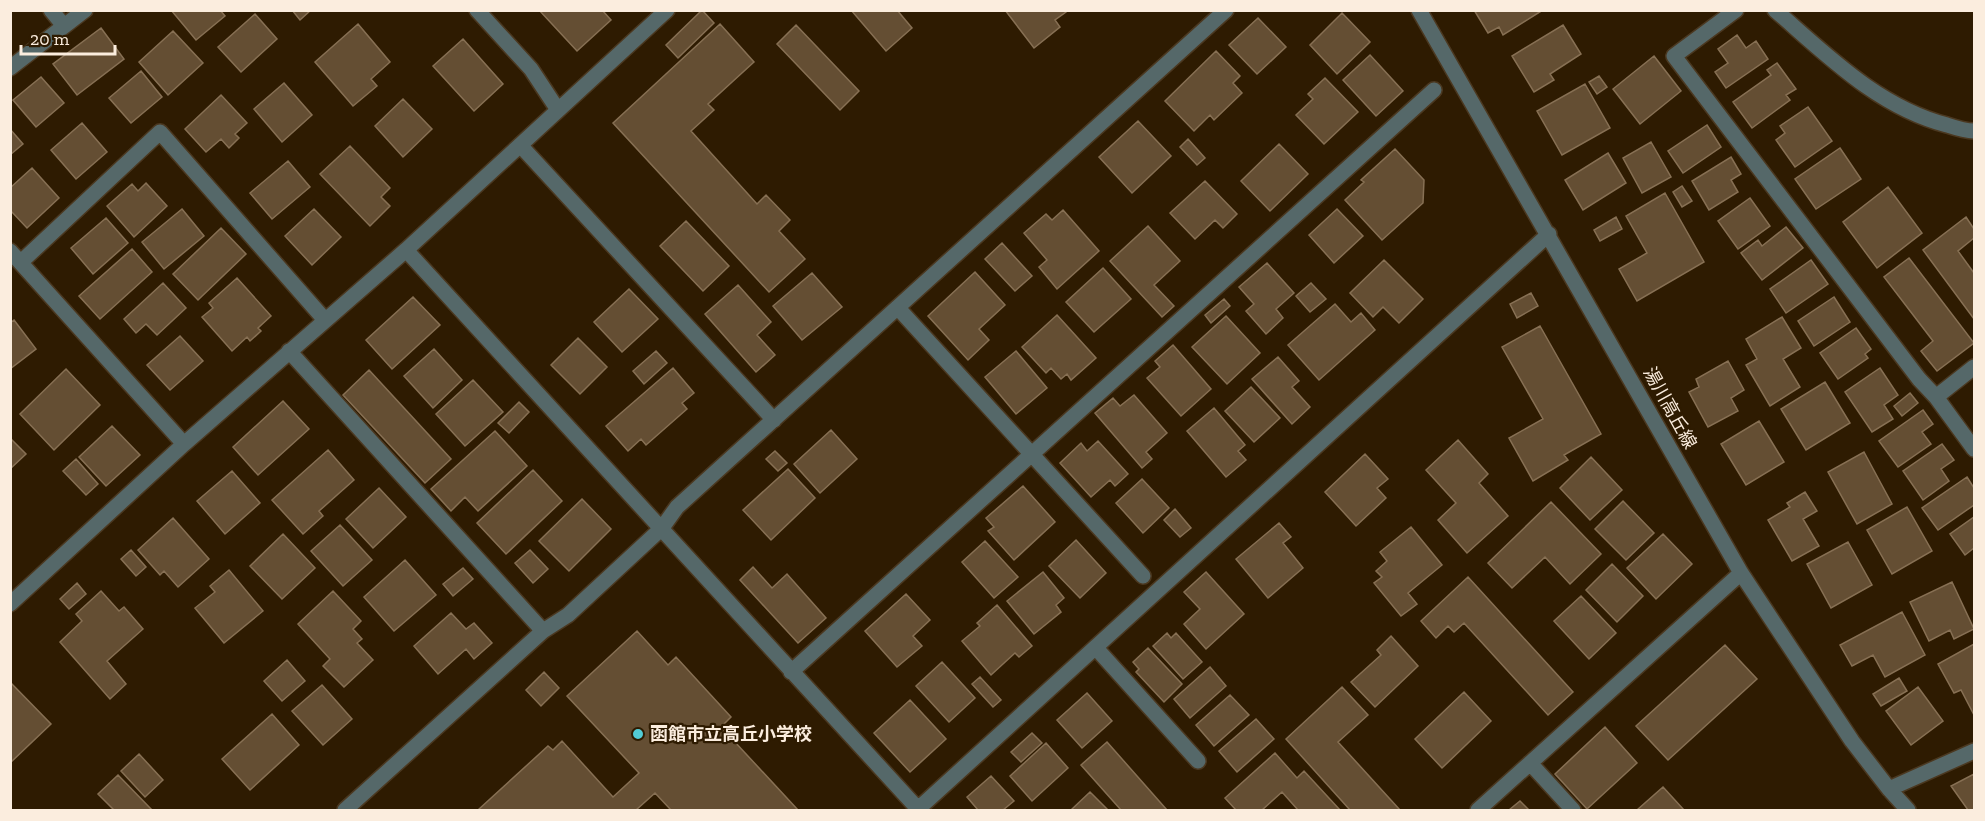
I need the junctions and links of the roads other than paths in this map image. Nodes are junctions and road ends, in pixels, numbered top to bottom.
1 (51, 10) edge
2 (85, 10) edge
3 (477, 10) edge
4 (666, 10) edge
5 (1226, 10) edge
6 (1419, 10) edge
7 (1736, 10) edge
8 (1775, 10) edge
9 (64, 26) junction
10 (10, 68) edge
11 (1434, 90) dead end
12 (558, 110) junction
13 (1974, 131) edge
14 (520, 145) junction
15 (1549, 234) junction
16 (406, 250) junction
17 (16, 256) edge
18 (898, 308) junction
19 (325, 320) junction
20 (289, 351) junction
21 (1974, 367) edge
22 (1936, 397) junction
23 (774, 420) junction
24 (184, 444) junction
25 (1974, 449) edge
26 (1031, 453) junction
27 (662, 528) junction
28 (1741, 573) junction
29 (1143, 576) dead end
30 (10, 604) edge
31 (543, 631) junction
32 (1096, 648) junction
33 (791, 672) junction
34 (1974, 750) edge
35 (1198, 761) dead end
36 (1530, 763) junction
37 (1889, 789) junction
38 (345, 810) edge
39 (919, 810) edge
40 (1478, 810) edge
41 (1573, 810) edge
42 (1908, 810) edge

1 - 9 street
2 - 9 street
3 - 12 street
4 - 12 street
5 - 18 street
6 - 15 street, 湯川高丘線
7 - 22 street
8 - 13 street
9 - 10 street
11 - 26 street
12 - 14 street
14 - 16 street
14 - 23 street
15 - 28 street, 湯川高丘線
15 - 32 street
16 - 19 street
16 - 27 street
17 - 19 street
17 - 24 street
18 - 23 street
18 - 26 street
19 - 20 street
20 - 24 street
20 - 31 street
21 - 22 street
22 - 25 street
23 - 27 street
24 - 30 street
26 - 29 street
26 - 33 street
27 - 31 street
27 - 33 street
28 - 36 street
28 - 37 street, 湯川高丘線
31 - 38 street
32 - 35 street
32 - 39 street
33 - 39 street
34 - 37 street
36 - 40 street
36 - 41 street
37 - 42 street, 湯川高丘線

